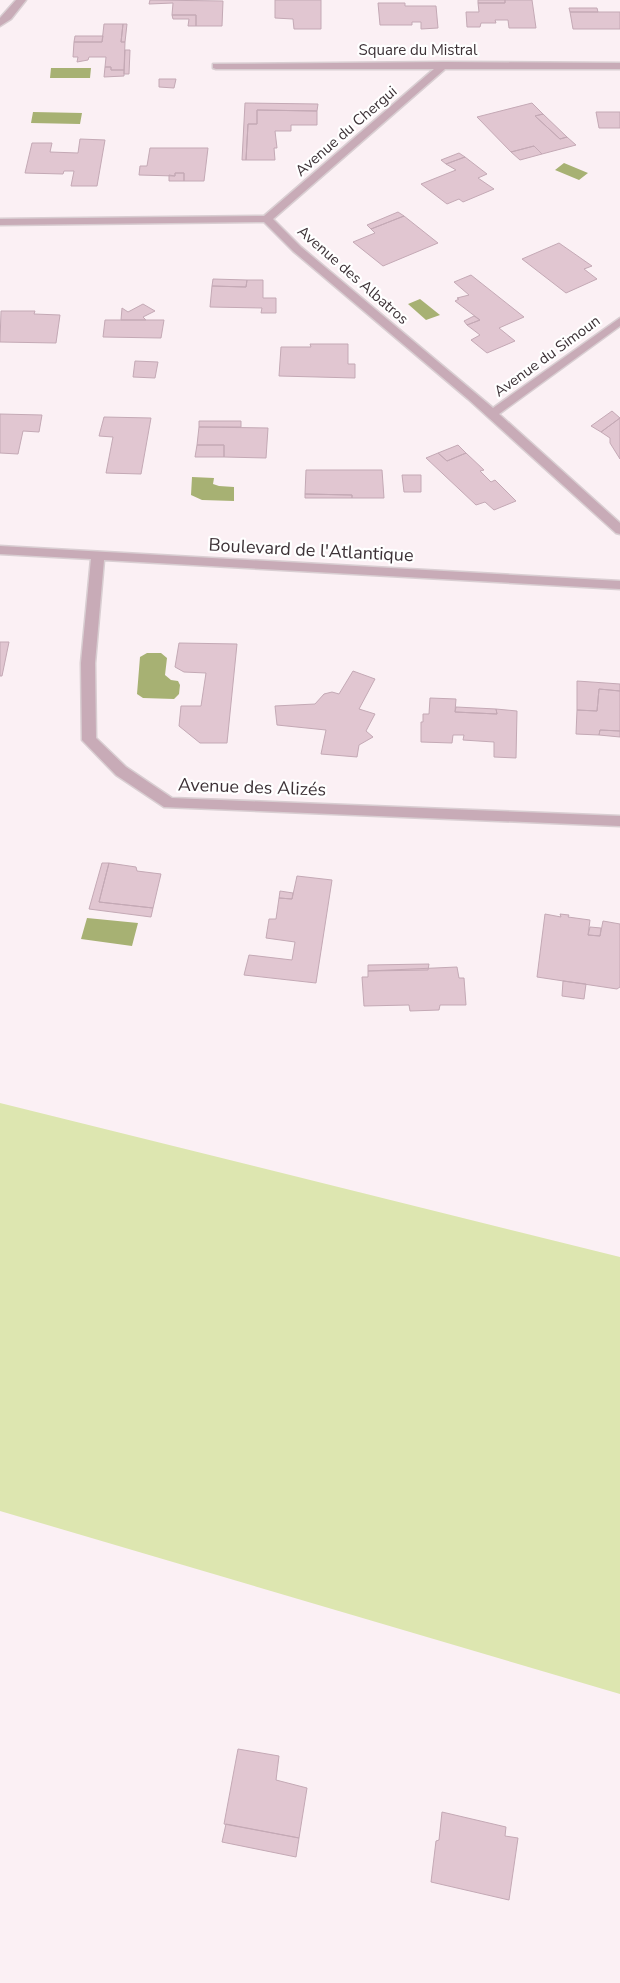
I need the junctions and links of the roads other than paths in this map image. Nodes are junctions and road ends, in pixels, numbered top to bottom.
1 (22, 0) edge
2 (0, 23) edge
3 (444, 65) junction
4 (216, 66) dead end
5 (620, 66) edge
6 (267, 219) junction
7 (0, 222) edge
8 (620, 321) edge
9 (492, 414) junction
10 (620, 530) edge
11 (0, 550) edge
12 (98, 555) junction
13 (620, 585) edge
14 (620, 821) edge

1 - 2 street
3 - 4 street, Square du Mistral
3 - 5 street, Square du Mistral
3 - 6 street, Avenue du Chergui
6 - 7 street
6 - 9 street, Avenue des Albatros
8 - 9 street, Avenue du Simoun
9 - 10 street, Avenue des Albatros
11 - 12 street, Boulevard de l'Atlantique
12 - 13 street, Boulevard de l'Atlantique
12 - 14 street, Avenue des Alizés

